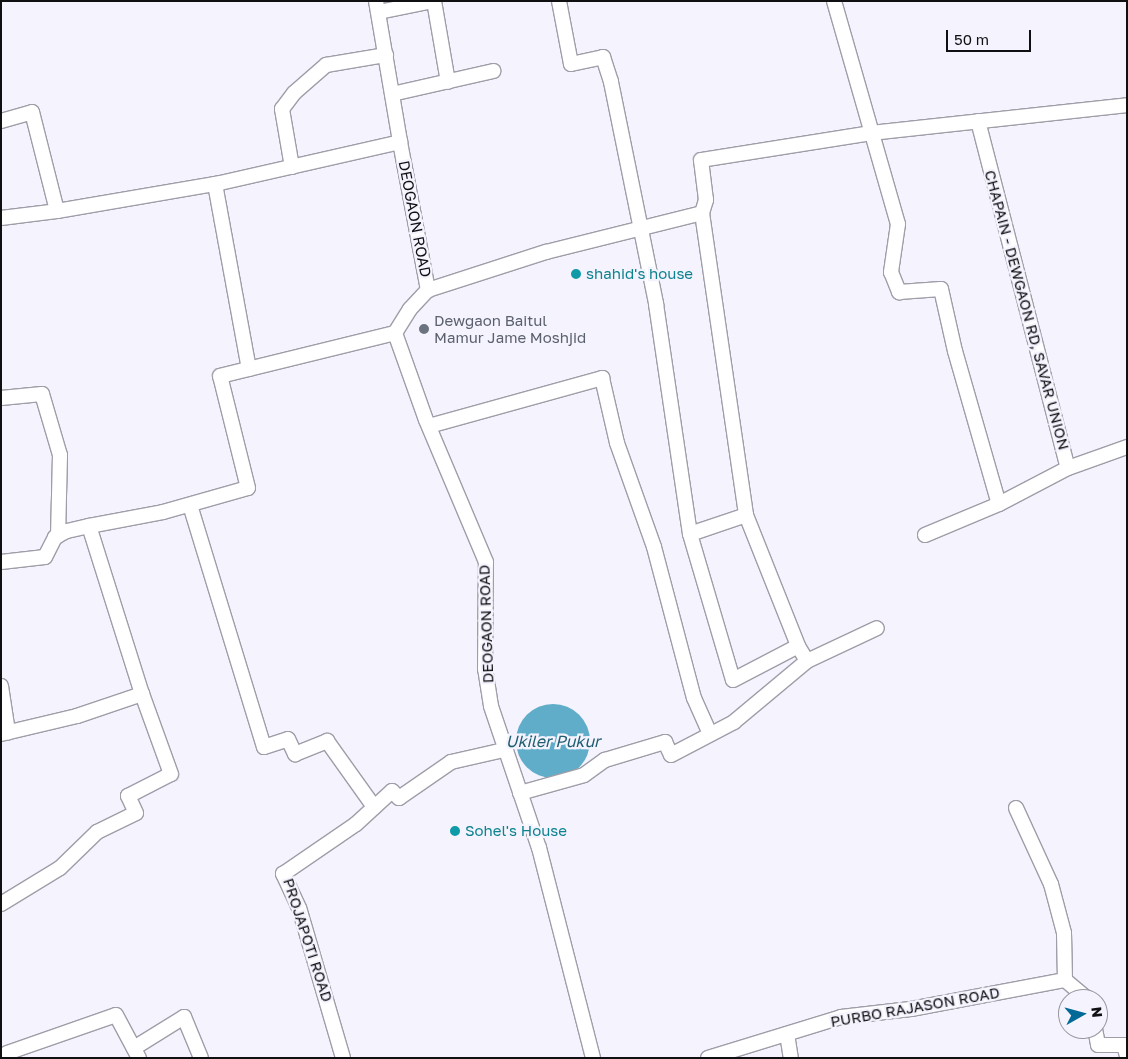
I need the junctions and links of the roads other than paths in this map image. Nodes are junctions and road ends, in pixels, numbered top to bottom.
1 (433, 1) edge
2 (559, 1) edge
3 (834, 1) edge
4 (378, 7) edge
5 (386, 56) junction
6 (493, 70) dead end
7 (448, 82) junction
8 (392, 94) junction
9 (1127, 105) edge
10 (1, 121) edge
11 (978, 121) junction
12 (871, 133) junction
13 (400, 142) junction
14 (292, 167) junction
15 (215, 184) junction
16 (56, 210) junction
17 (702, 213) junction
18 (1, 218) edge
19 (641, 227) junction
20 (428, 290) junction
21 (395, 333) junction
22 (249, 369) junction
23 (1, 398) edge
24 (428, 426) junction
25 (1127, 447) edge
26 (1068, 468) junction
27 (999, 504) junction
28 (190, 505) junction
29 (746, 515) junction
30 (89, 526) junction
31 (690, 534) junction
32 (925, 535) dead end
33 (58, 536) junction
34 (1, 562) edge
35 (877, 628) dead end
36 (798, 646) junction
37 (808, 661) junction
38 (1, 686) edge
39 (142, 694) junction
40 (4, 733) edge
41 (710, 734) junction
42 (504, 750) junction
43 (520, 793) junction
44 (374, 807) junction
45 (1016, 808) dead end
46 (1, 904) edge
47 (1065, 980) junction
48 (1076, 989) edge
49 (786, 1034) junction
50 (1097, 1039) edge
51 (1126, 1049) edge
52 (137, 1053) edge
53 (8, 1058) edge
54 (201, 1058) edge
55 (343, 1058) edge
56 (593, 1058) edge
57 (708, 1058) edge
58 (790, 1058) edge

1 - 4 street
1 - 7 street
2 - 19 street
3 - 12 street
4 - 5 street
5 - 8 street
5 - 14 street
6 - 7 street
7 - 8 street
8 - 13 street
9 - 11 street
10 - 16 street
11 - 12 street
11 - 26 street, CHAPAIN - DEWGAON RD, SAVAR UNION
12 - 17 street
12 - 27 street
13 - 14 street, DEOGAON ROAD
13 - 20 street, DEOGAON ROAD
14 - 15 street, DEOGAON ROAD
15 - 16 street, DEOGAON ROAD
15 - 22 street
16 - 18 street, DEOGAON ROAD
17 - 19 street
17 - 29 street
19 - 20 street
19 - 31 street
20 - 21 street, DEOGAON ROAD
21 - 22 street
21 - 24 street, DEOGAON ROAD
22 - 28 street
23 - 33 street
24 - 41 street
24 - 42 street, DEOGAON ROAD
25 - 26 street, CHAPAIN - DEWGAON RD, SAVAR UNION
26 - 27 street
27 - 32 street
28 - 30 street
28 - 44 street
29 - 31 street
29 - 36 street
30 - 33 street
30 - 39 street
31 - 36 street
33 - 34 street
35 - 37 street
36 - 37 street
37 - 41 street
38 - 40 street
39 - 40 street
39 - 46 street
41 - 43 street
42 - 43 street
42 - 44 street, PROJAPOTI ROAD
43 - 56 street
44 - 55 street, PROJAPOTI ROAD
45 - 47 street
47 - 48 street
47 - 49 street, PURBO RAJASON ROAD
49 - 57 street, PURBO RAJASON ROAD
49 - 58 street
50 - 51 street
52 - 53 street
52 - 54 street

